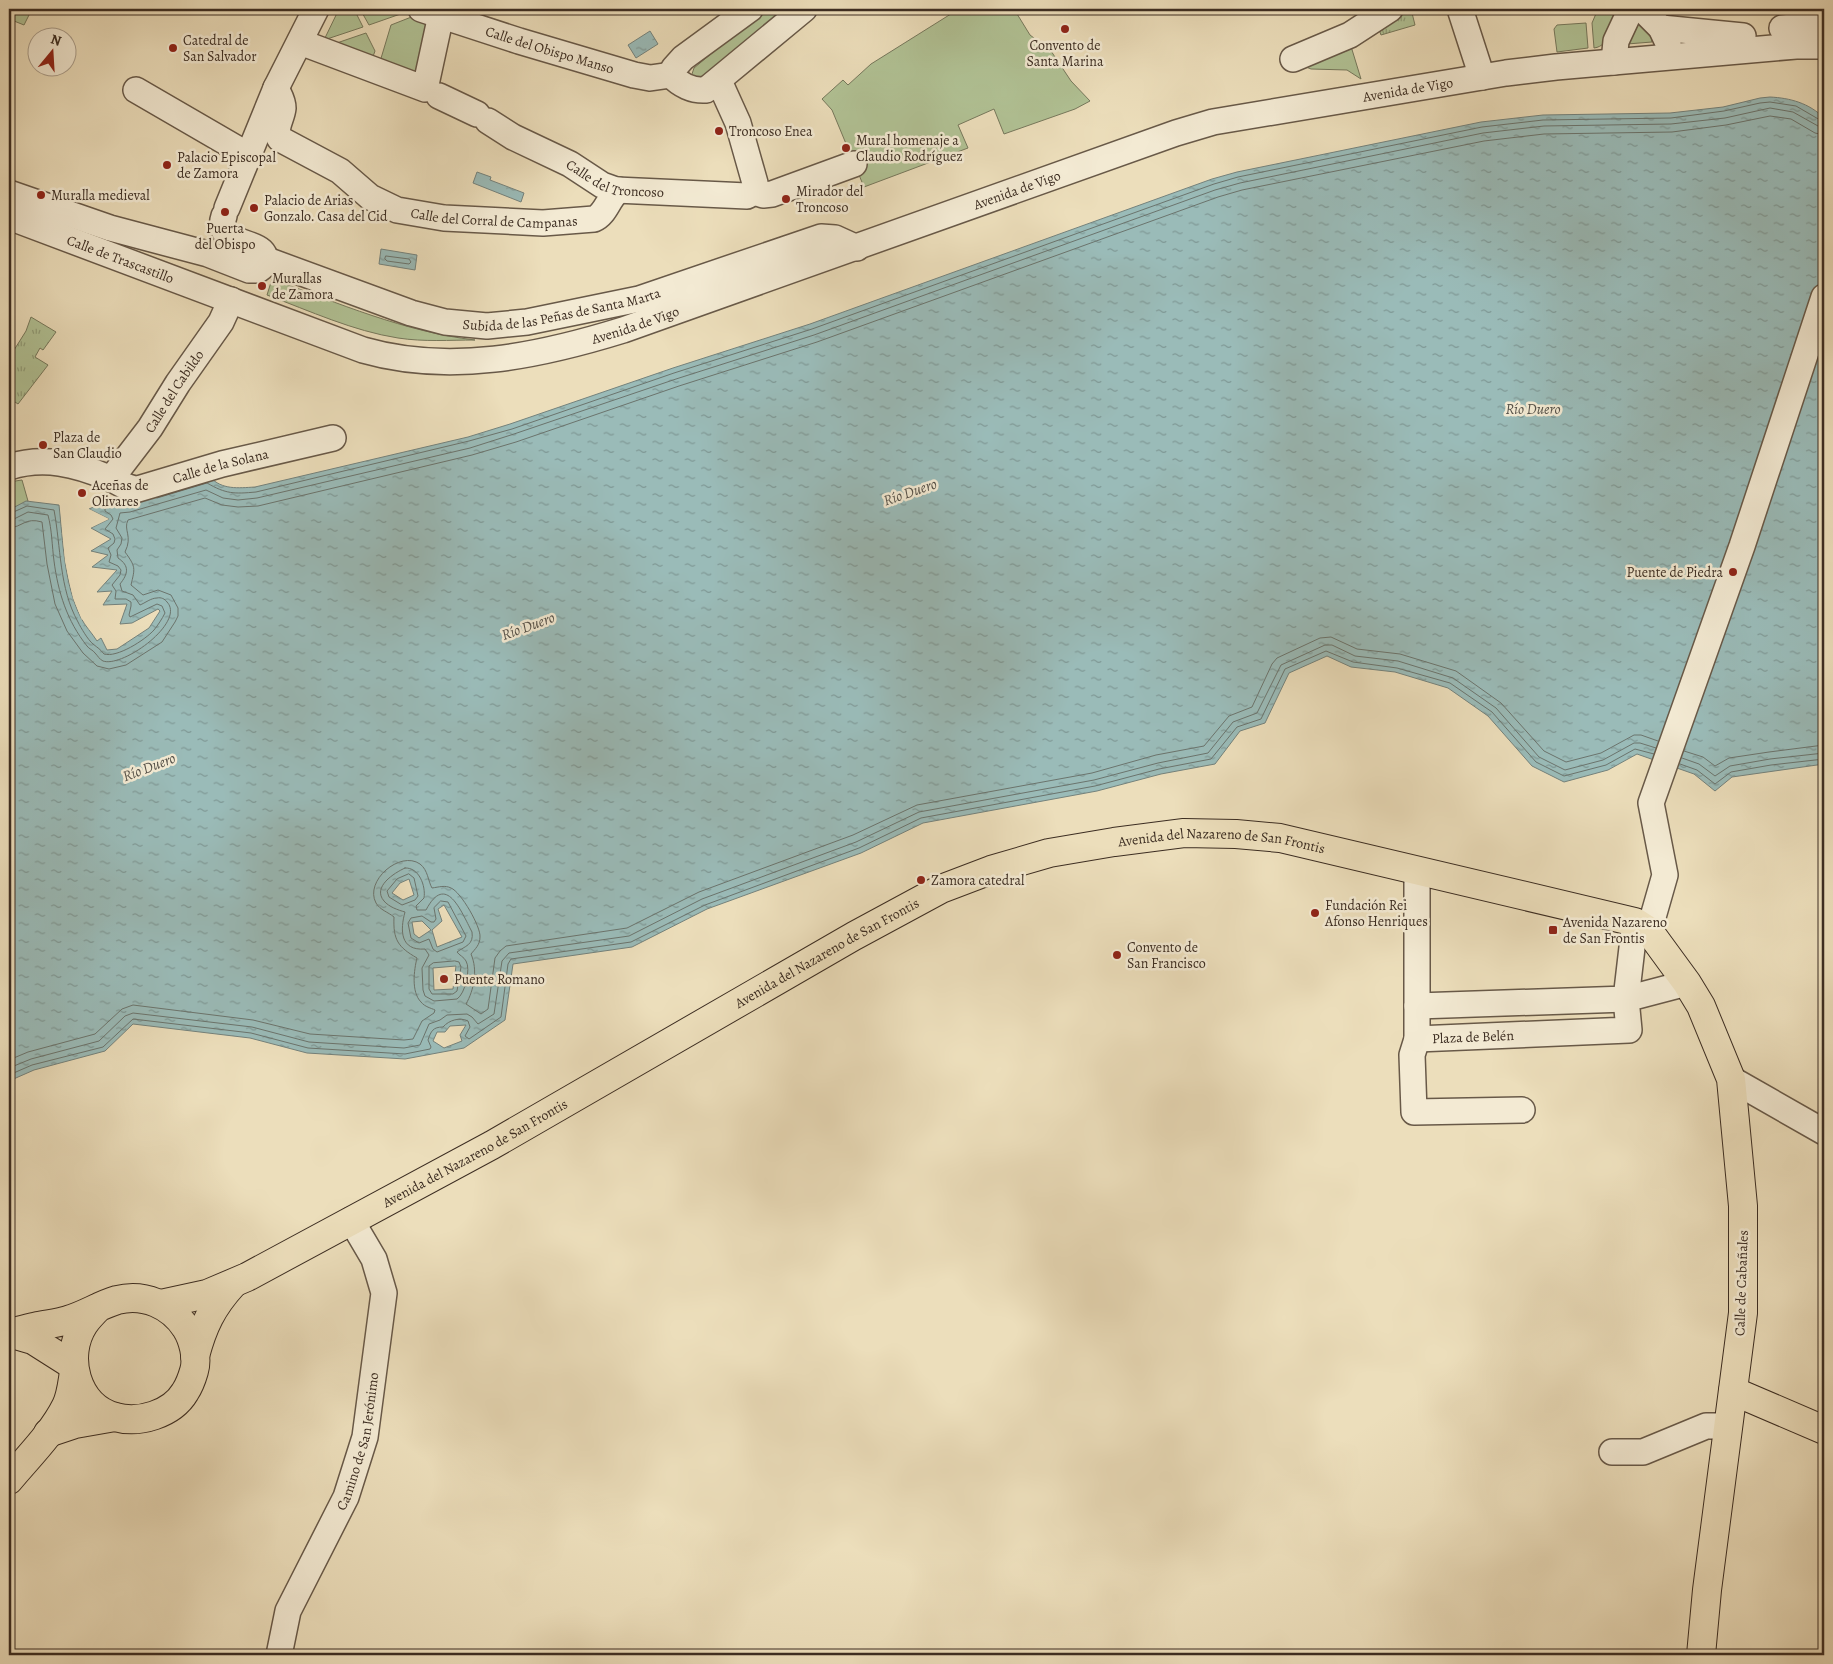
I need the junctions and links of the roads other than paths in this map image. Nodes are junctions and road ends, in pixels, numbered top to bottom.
1 (750, 9) edge
2 (804, 9) edge
3 (1390, 9) edge
4 (1460, 9) edge
5 (1631, 9) edge
6 (1642, 9) edge
7 (436, 12) edge
8 (308, 24) edge
9 (1824, 24) edge
10 (1660, 28) junction
11 (1782, 28) dead end
12 (1743, 36) dead end
13 (1824, 46) edge
14 (1672, 57) junction
15 (1293, 59) dead end
16 (1614, 62) junction
17 (663, 76) junction
18 (1482, 77) junction
19 (719, 80) junction
20 (276, 88) junction
21 (136, 90) dead end
22 (431, 92) junction
23 (248, 155) junction
24 (854, 164) dead end
25 (619, 190) junction
26 (754, 192) junction
27 (9, 193) edge
28 (9, 217) edge
29 (857, 248) junction
30 (264, 259) junction
31 (1824, 297) edge
32 (231, 300) junction
33 (333, 438) dead end
34 (12, 459) edge
35 (111, 479) junction
36 (1417, 870) junction
37 (1646, 921) junction
38 (1687, 983) junction
39 (1626, 999) junction
40 (1530, 1002) junction
41 (1417, 1006) junction
42 (1531, 1034) junction
43 (1417, 1039) junction
44 (1731, 1078) junction
45 (1522, 1110) dead end
46 (1824, 1132) edge
47 (351, 1220) junction
48 (233, 1284) junction
49 (161, 1304) junction
50 (99, 1307) junction
51 (9, 1333) edge
52 (195, 1356) junction
53 (74, 1369) junction
54 (1733, 1391) junction
55 (115, 1417) junction
56 (1728, 1426) junction
57 (1824, 1430) edge
58 (48, 1434) junction
59 (1612, 1452) dead end
60 (9, 1480) edge
61 (279, 1655) edge
62 (1701, 1655) edge

1 - 17 street
2 - 19 street
3 - 15 street
4 - 18 street
5 - 16 street
6 - 10 street
7 - 17 street, Calle del Obispo Manso
7 - 22 street
8 - 20 street
8 - 22 street, Calle del Troncoso
9 - 11 street
10 - 12 street
10 - 14 street
13 - 14 street, Avenida de Vigo
14 - 16 street, Avenida de Vigo
16 - 18 street, Avenida de Vigo
17 - 19 street
18 - 29 street, Avenida de Vigo
19 - 26 street
20 - 23 street
20 - 25 street, Calle del Corral de Campanas
21 - 23 street
22 - 25 street, Calle del Troncoso
23 - 30 street
24 - 26 street
25 - 26 street, Calle del Troncoso
27 - 30 street
28 - 32 street, Calle de Trascastillo
29 - 30 street, Subida de las Peñas de Santa Marta
29 - 32 street, Avenida de Vigo
31 - 37 street
32 - 35 street, Calle del Cabildo
33 - 35 street, Calle de la Solana
34 - 35 street
36 - 37 main road, Avenida del Nazareno de San Frontis
36 - 41 street, Plaza de Belén
36 - 47 main road, Avenida del Nazareno de San Frontis
37 - 38 main road, Calle de Cabañales
37 - 39 street, Plaza de Belén
38 - 39 street
38 - 44 main road, Calle de Cabañales
39 - 40 street
39 - 42 street, Plaza de Belén
40 - 41 street
40 - 42 street, Plaza de Belén
41 - 43 street, Plaza de Belén
42 - 43 street, Plaza de Belén
43 - 45 street
44 - 46 street
44 - 54 main road, Calle de Cabañales
47 - 48 main road, Avenida del Nazareno de San Frontis
47 - 61 street, Camino de San Jerónimo
48 - 49 main road, Avenida del Nazareno de San Frontis
48 - 52 main road, Avenida del Nazareno de San Frontis
49 - 50 main road
49 - 52 main road
50 - 51 main road
50 - 53 main road
51 - 53 main road
52 - 55 main road
53 - 55 main road
53 - 58 main road
54 - 56 main road, Calle de Cabañales
54 - 57 main road
55 - 58 main road
56 - 59 street
56 - 62 main road, Calle de Cabañales
58 - 60 main road

